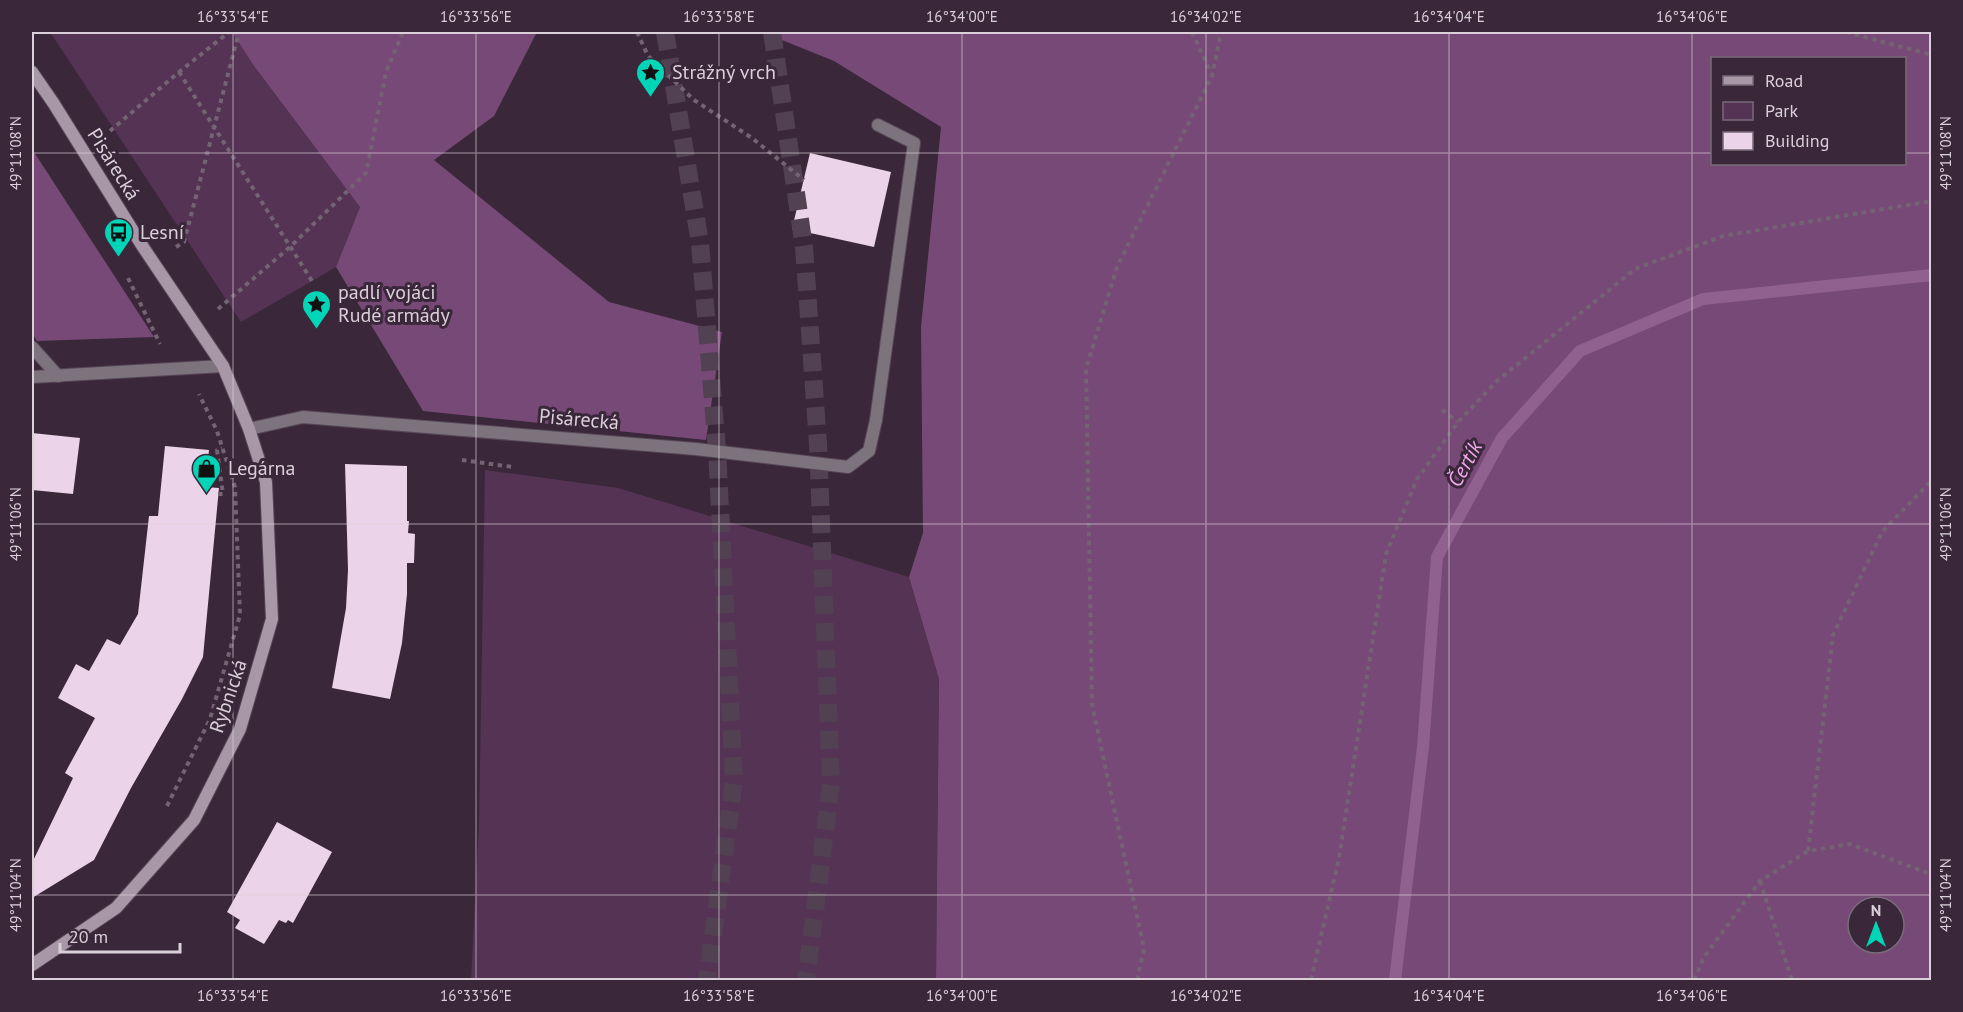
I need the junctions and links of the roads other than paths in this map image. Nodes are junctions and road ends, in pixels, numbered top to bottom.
1 (32, 72) edge
2 (878, 125) dead end
3 (32, 347) edge
4 (223, 366) junction
5 (58, 376) junction
6 (32, 377) edge
7 (249, 429) junction
8 (32, 964) edge

1 - 4 street, Pisárecká
2 - 7 street, Pisárecká
3 - 5 street
4 - 5 street
4 - 7 street, Rybnická
5 - 6 street
7 - 8 street, Rybnická

